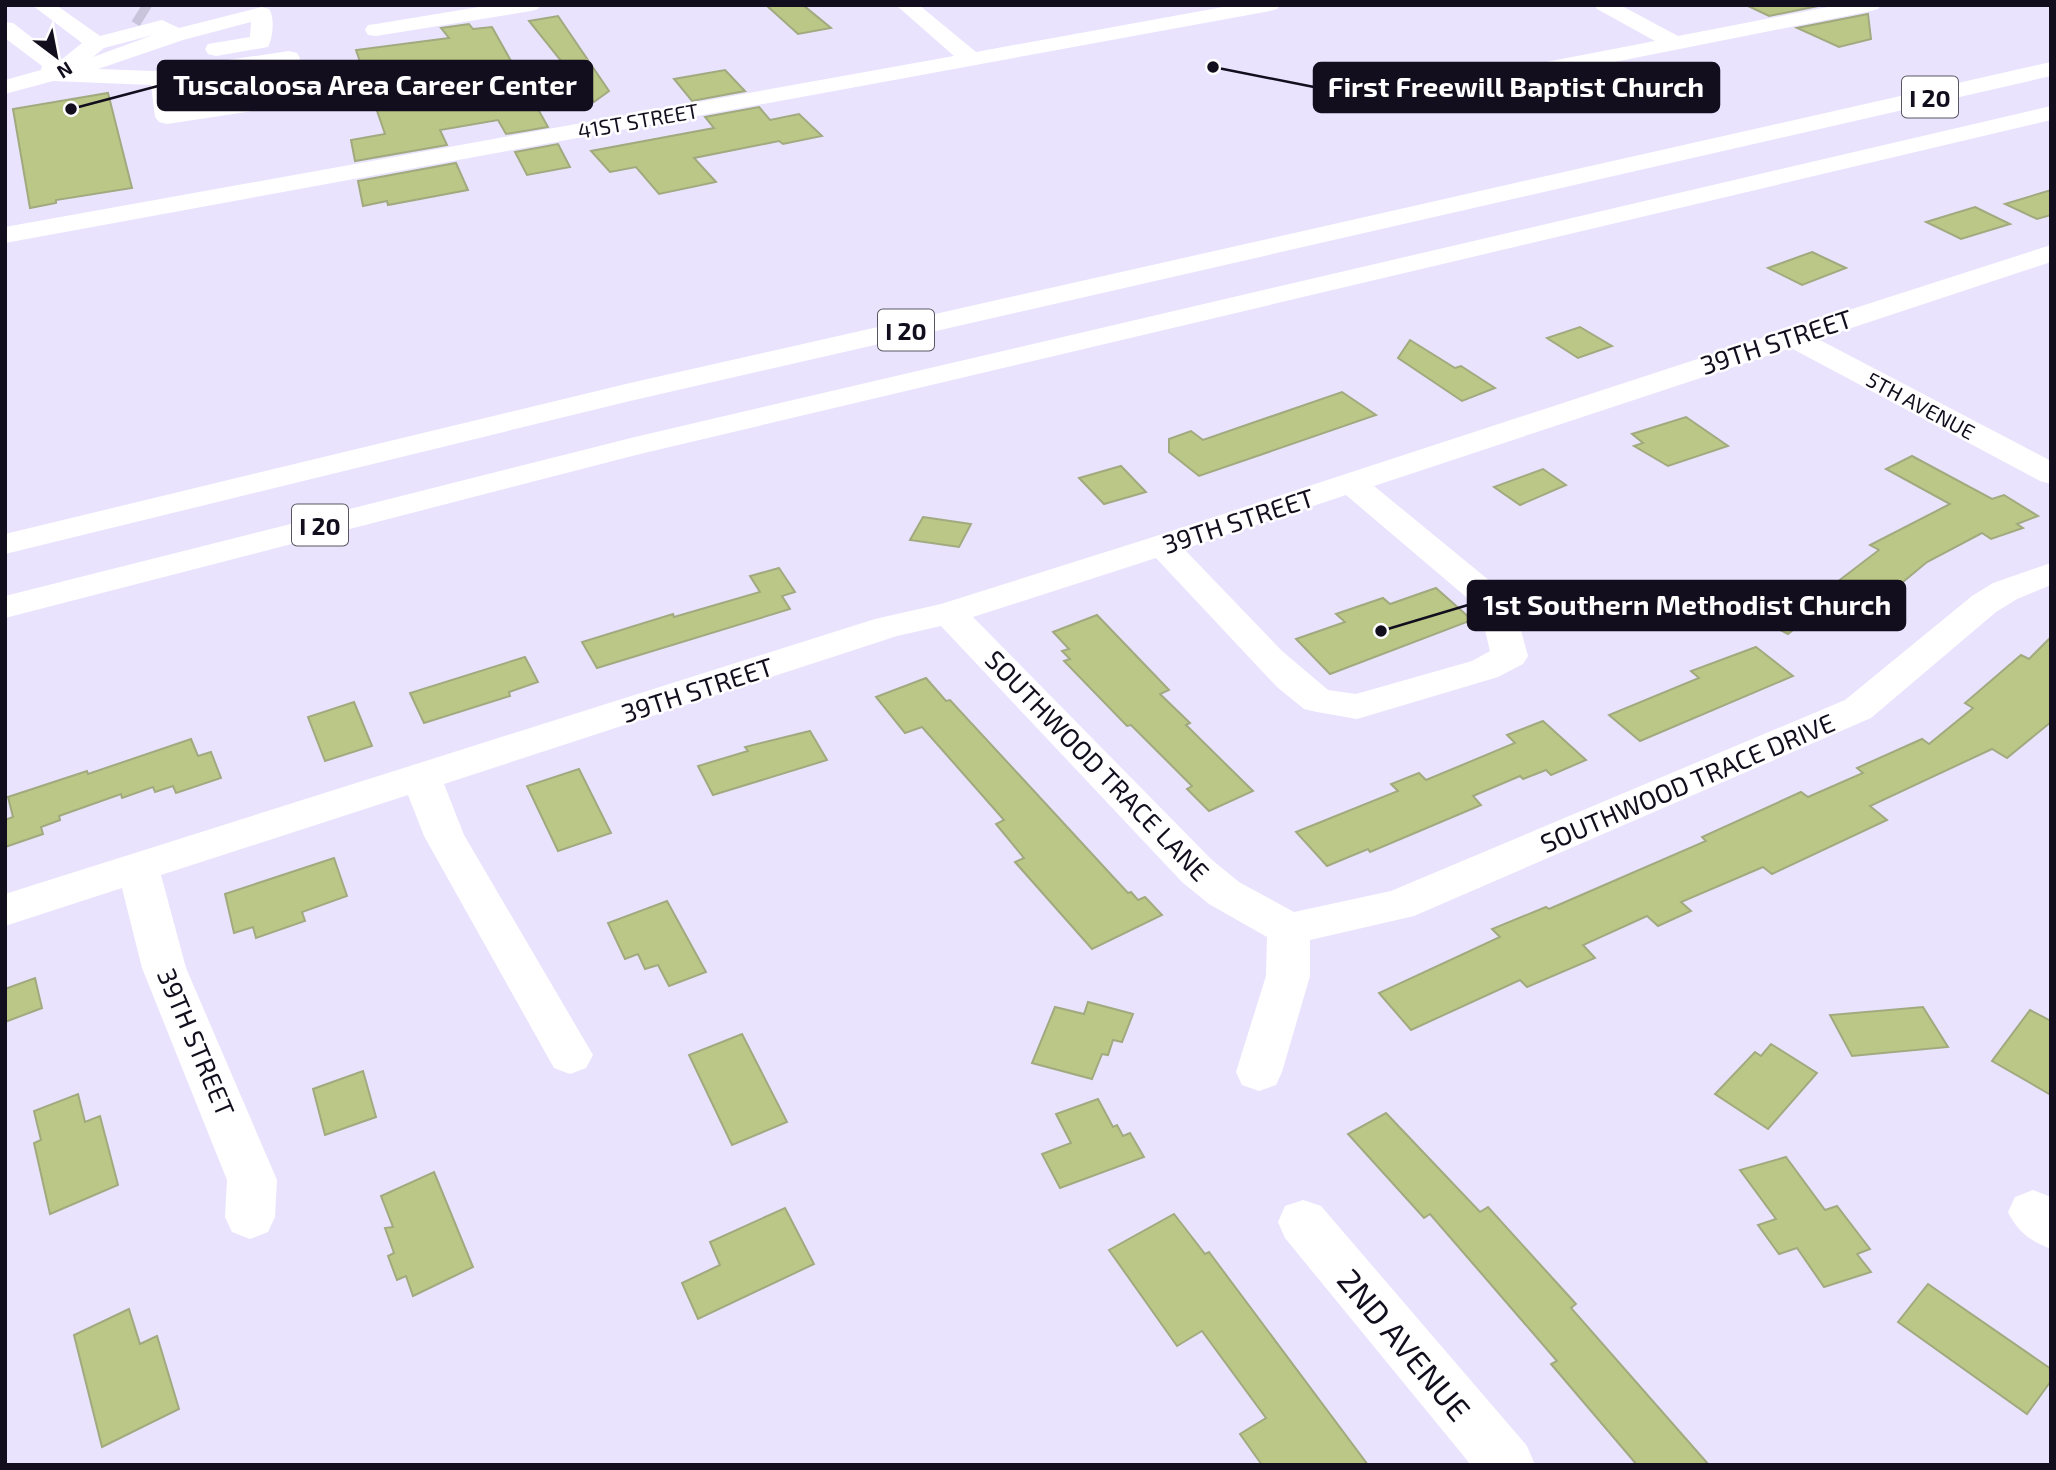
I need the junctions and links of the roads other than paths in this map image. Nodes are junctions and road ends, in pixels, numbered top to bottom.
1 (253, 5) edge
2 (531, 5) edge
3 (906, 5) edge
4 (1270, 5) edge
5 (1604, 5) edge
6 (1871, 5) edge
7 (85, 9) dead end
8 (195, 9) dead end
9 (50, 10) edge
10 (161, 26) junction
11 (5, 28) edge
12 (376, 30) dead end
13 (96, 43) junction
14 (1675, 43) junction
15 (113, 58) junction
16 (971, 60) junction
17 (1549, 68) dead end
18 (2051, 69) edge
19 (56, 71) junction
20 (5, 87) edge
21 (159, 87) junction
22 (2051, 113) edge
23 (5, 235) edge
24 (2049, 255) edge
25 (1790, 336) junction
26 (2051, 474) edge
27 (1351, 483) junction
28 (5, 544) edge
29 (1162, 545) junction
30 (2051, 573) edge
31 (5, 607) edge
32 (949, 612) junction
33 (422, 779) junction
34 (138, 867) junction
35 (5, 910) edge
36 (1289, 929) junction
37 (570, 1055) dead end
38 (1259, 1072) dead end
39 (250, 1217) dead end
40 (1303, 1222) dead end
41 (1507, 1465) edge

1 - 8 main road
2 - 12 main road
3 - 16 main road
4 - 16 main road, 41ST STREET
5 - 14 main road
6 - 14 main road
7 - 9 main road
9 - 13 main road
10 - 13 main road
10 - 15 main road
10 - 15 main road
11 - 19 main road
13 - 19 main road
14 - 17 main road
15 - 19 main road
16 - 23 main road, 41ST STREET
18 - 28 main road, I 20
19 - 20 main road
19 - 21 main road
21 - 21 main road
22 - 31 main road, I 20
24 - 25 main road, 39TH STREET
25 - 26 main road, 5TH AVENUE
25 - 27 main road, 39TH STREET
27 - 29 main road, 39TH STREET
27 - 29 main road
29 - 32 main road, 39TH STREET
30 - 36 main road, SOUTHWOOD TRACE DRIVE
32 - 33 main road, 39TH STREET
32 - 36 main road, SOUTHWOOD TRACE LANE
33 - 34 main road, 39TH STREET
33 - 37 main road
34 - 35 main road, 39TH STREET
34 - 39 main road, 39TH STREET
36 - 38 main road
40 - 41 main road, 2ND AVENUE

